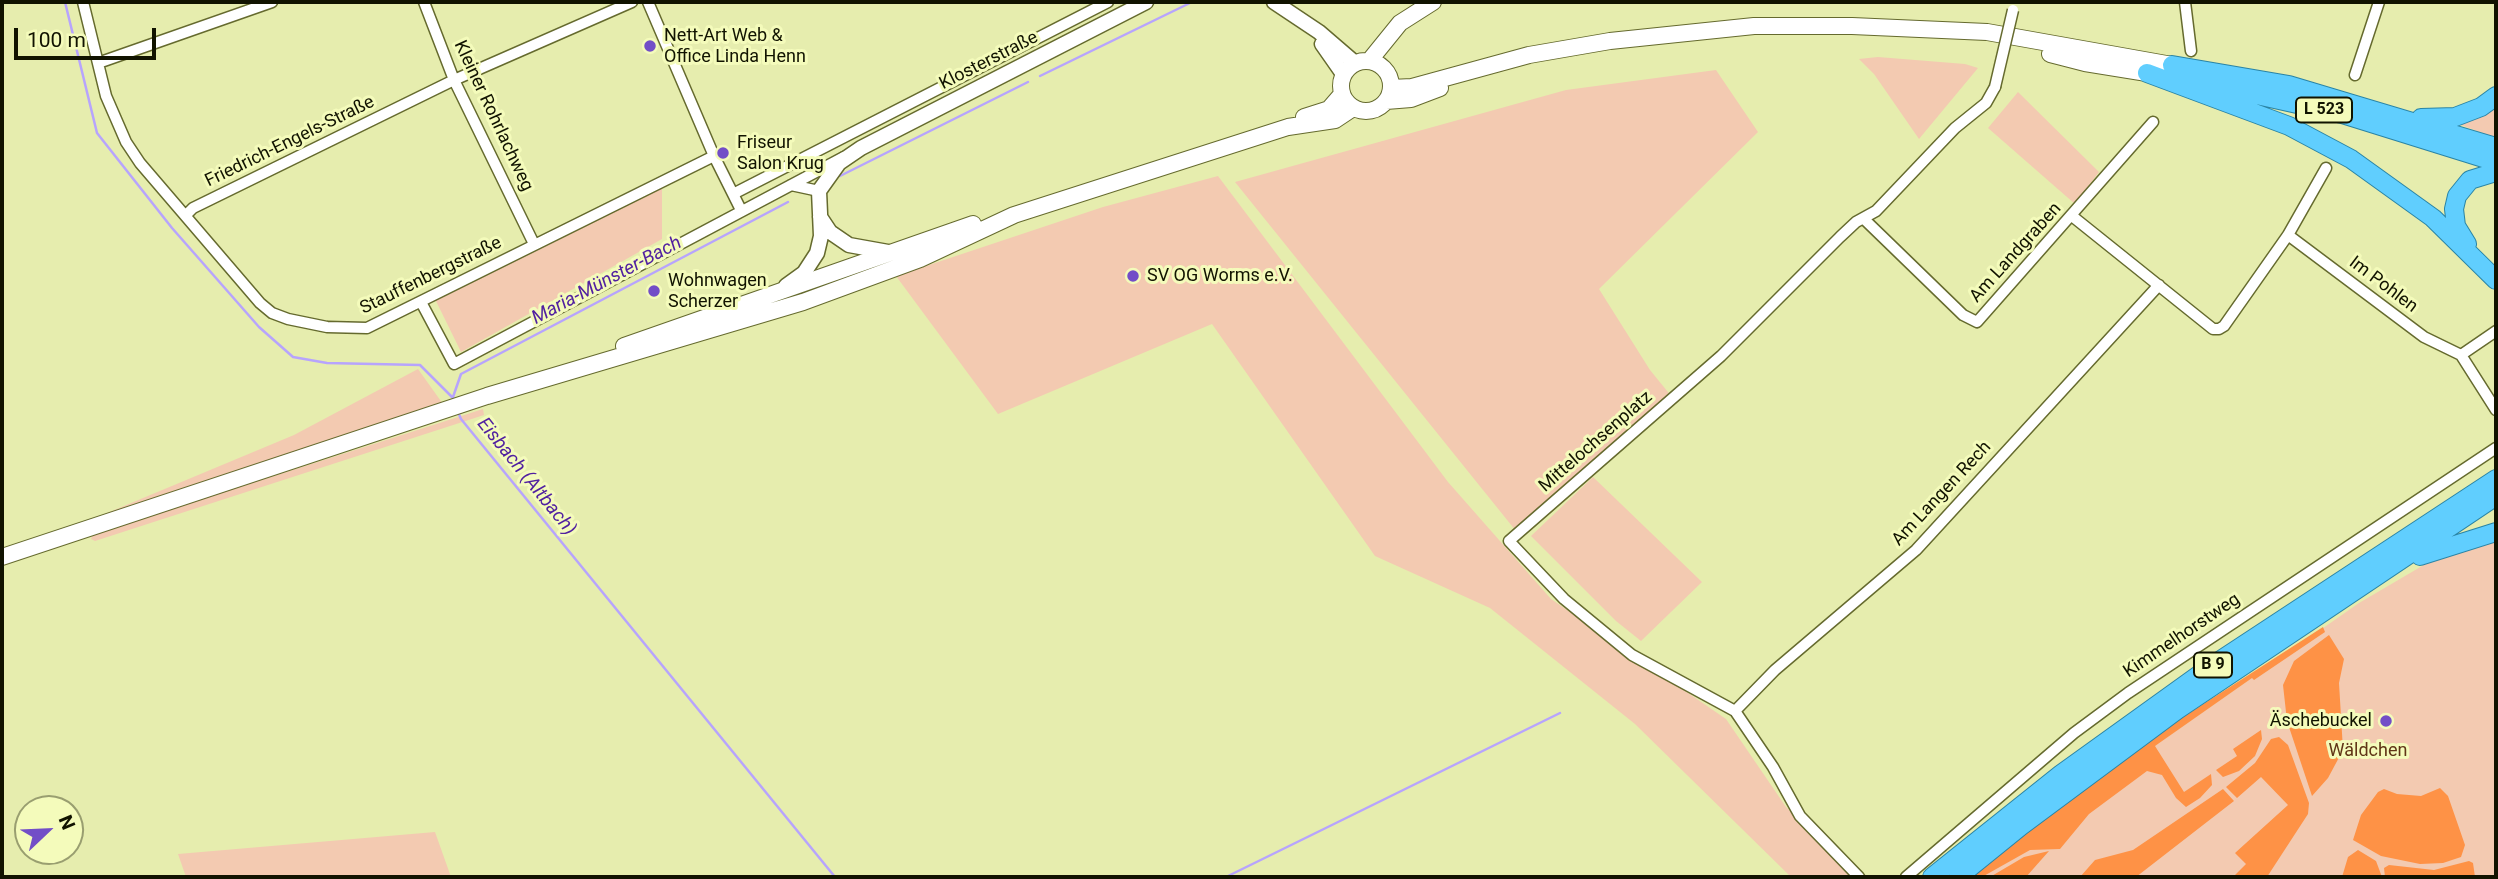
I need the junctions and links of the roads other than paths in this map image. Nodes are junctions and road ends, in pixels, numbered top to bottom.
1 (83, 2) edge
2 (272, 2) edge
3 (424, 2) edge
4 (632, 2) edge
5 (648, 2) edge
6 (1108, 2) edge
7 (1146, 2) edge
8 (1273, 2) edge
9 (2185, 2) edge
10 (2379, 2) edge
11 (1430, 4) edge
12 (2014, 6) edge
13 (2191, 51) dead end
14 (98, 63) junction
15 (2172, 65) joint
16 (1363, 66) junction
17 (2147, 73) junction
18 (2356, 75) dead end
19 (454, 80) junction
20 (1342, 94) junction
21 (1389, 95) junction
22 (2496, 96) edge
23 (1353, 108) junction
24 (2405, 118) junction
25 (2153, 121) dead end
26 (2496, 147) edge
27 (849, 155) junction
28 (714, 156) junction
29 (2496, 162) edge
30 (2326, 168) dead end
31 (2496, 172) edge
32 (791, 185) junction
33 (1101, 185) junction
34 (819, 191) junction
35 (733, 194) junction
36 (741, 211) junction
37 (186, 215) junction
38 (820, 216) junction
39 (2072, 216) junction
40 (1864, 219) junction
41 (2288, 235) junction
42 (534, 244) junction
43 (896, 252) junction
44 (2496, 274) edge
45 (2496, 280) edge
46 (2159, 285) junction
47 (776, 292) junction
48 (421, 302) junction
49 (2496, 331) edge
50 (2461, 355) junction
51 (487, 396) junction
52 (2496, 410) edge
53 (2496, 448) edge
54 (2496, 479) edge
55 (2496, 496) edge
56 (2496, 532) edge
57 (2, 557) edge
58 (2400, 562) junction
59 (1735, 711) junction
60 (1859, 877) edge
61 (1906, 877) edge
62 (1932, 877) edge
63 (1958, 877) edge

1 - 14 street
2 - 14 street
3 - 19 street, Kleiner Rohrlachweg
4 - 19 street, Friedrich-Engels-Straße
5 - 28 street
6 - 35 street
7 - 27 street, Klosterstraße
8 - 16 street
9 - 13 street
10 - 18 street
11 - 16 main road
12 - 40 street, Mittelochsenplatz, bridge
14 - 37 street
15 - 21 main road, L 523
15 - 24 highway, L 523
16 - 20 main road
16 - 21 main road
17 - 21 main road, L 523
17 - 29 highway, L 523
17 - 45 highway
19 - 37 street, Friedrich-Engels-Straße
19 - 42 street, Kleiner Rohrlachweg
20 - 23 main road
20 - 33 main road, L 523
21 - 23 main road, L 523
22 - 24 highway
23 - 33 main road, L 523
24 - 26 highway, L 523
25 - 39 street, Am Landgraben
27 - 32 street, Klosterstraße
27 - 34 street, Klosterstraße
28 - 35 street
28 - 42 street, Stauffenbergstraße
30 - 41 street
31 - 44 highway
32 - 34 street
32 - 36 street, Klosterstraße
33 - 43 main road, L 523
33 - 51 main road, L 523
34 - 38 street
35 - 36 street
36 - 48 street, Klosterstraße
37 - 48 street, Stauffenbergstraße
38 - 43 street
38 - 47 street
39 - 40 street, Am Landgraben
39 - 46 street
40 - 59 street, Mittelochsenplatz
41 - 46 street
41 - 50 street, Im Pohlen
42 - 48 street, Stauffenbergstraße
43 - 47 main road, L 523
46 - 59 street, Am Langen Rech
47 - 51 main road, L 523
49 - 50 street
50 - 52 street
51 - 57 main road, L 523
53 - 61 street, Kimmelhorstweg
54 - 62 highway, B 9
55 - 58 highway
56 - 58 highway, B 9
58 - 63 highway, B 9
59 - 60 street, Mittelochsenplatz

